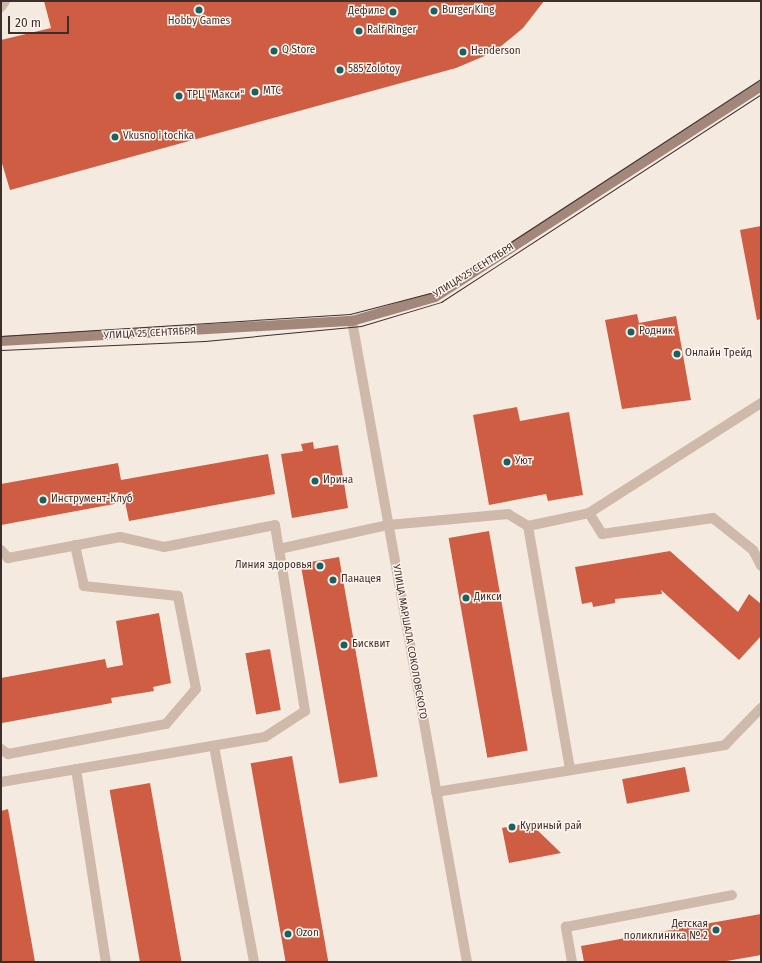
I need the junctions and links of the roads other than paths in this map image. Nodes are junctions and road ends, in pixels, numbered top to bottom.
1 (5, 1) edge
2 (1, 7) edge
3 (761, 86) edge
4 (352, 321) junction
5 (1, 341) edge
6 (761, 403) edge
7 (589, 513) junction
8 (388, 525) junction
9 (528, 526) junction
10 (75, 545) junction
11 (279, 549) junction
12 (1, 550) edge
13 (761, 566) edge
14 (761, 708) edge
15 (214, 746) junction
16 (1, 748) edge
17 (570, 768) junction
18 (76, 770) junction
19 (1, 782) edge
20 (436, 792) junction
21 (732, 895) dead end
22 (106, 962) edge
23 (254, 962) edge
24 (467, 962) edge
25 (572, 962) edge

1 - 2 street
3 - 4 main road, УЛИЦА 25 СЕНТЯБРЯ
4 - 5 main road, УЛИЦА 25 СЕНТЯБРЯ
4 - 8 street, УЛИЦА МАРШАЛА СОКОЛОВСКОГО
6 - 7 street
7 - 9 street
7 - 13 street
8 - 9 street
8 - 11 street
8 - 20 street, УЛИЦА МАРШАЛА СОКОЛОВСКОГО
9 - 17 street
10 - 11 street
10 - 12 street
10 - 16 street
11 - 15 street
14 - 17 street
15 - 18 street
15 - 23 street
17 - 20 street
18 - 19 street
18 - 22 street
20 - 24 street, УЛИЦА МАРШАЛА СОКОЛОВСКОГО
21 - 25 street

